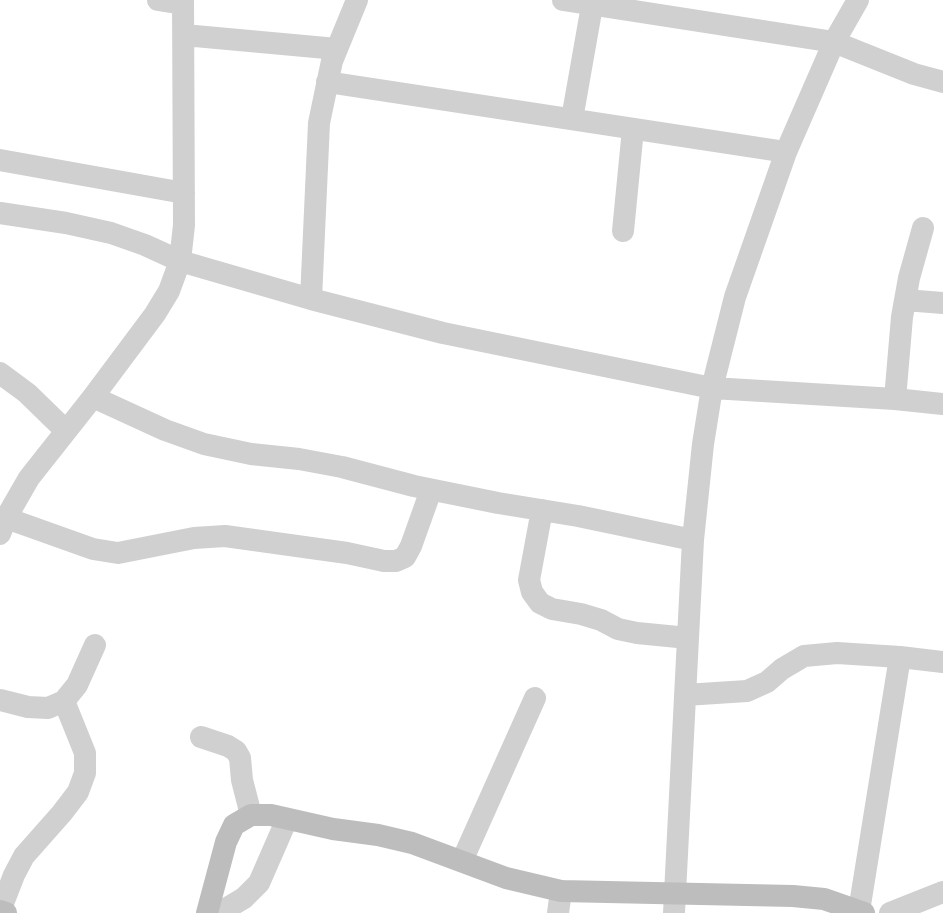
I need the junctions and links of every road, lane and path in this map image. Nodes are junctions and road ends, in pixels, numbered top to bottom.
1 (158, 0) edge
2 (357, 0) edge
3 (563, 0) edge
4 (858, 0) edge
5 (183, 2) edge
6 (592, 2) edge
7 (184, 35) junction
8 (834, 42) junction
9 (337, 49) junction
10 (327, 82) junction
11 (943, 82) edge
12 (572, 119) junction
13 (633, 129) junction
14 (786, 152) junction
15 (0, 160) edge
16 (184, 193) junction
17 (0, 213) edge
18 (923, 228) dead end
19 (623, 231) dead end
20 (180, 261) junction
21 (312, 299) junction
22 (905, 300) junction
23 (943, 302) edge
24 (0, 373) edge
25 (712, 388) junction
26 (93, 397) junction
27 (895, 399) junction
28 (943, 404) edge
29 (66, 431) junction
30 (431, 490) junction
31 (542, 510) junction
32 (3, 526) edge
33 (693, 540) junction
34 (688, 638) junction
35 (95, 645) dead end
36 (900, 657) junction
37 (943, 662) edge
38 (685, 695) junction
39 (535, 698) dead end
40 (0, 700) edge
41 (64, 701) junction
42 (201, 737) dead end
43 (251, 815) junction
44 (286, 819) junction
45 (462, 861) junction
46 (561, 891) junction
47 (943, 892) edge
48 (674, 904) edge
49 (0, 911) edge
50 (861, 912) edge
51 (6, 913) edge
52 (207, 913) edge
53 (219, 913) edge
54 (558, 913) edge
55 (890, 913) edge

1 - 5 street
2 - 9 street
3 - 6 street
4 - 8 street
5 - 7 street
6 - 8 street
6 - 12 street
7 - 9 street
7 - 16 street
8 - 11 street
8 - 14 street
9 - 10 street
10 - 12 street
10 - 21 street
12 - 13 street
13 - 14 street
13 - 19 street
14 - 25 street
15 - 16 street
16 - 20 street
17 - 20 street
18 - 22 street
20 - 21 street
20 - 26 street
21 - 25 street
22 - 23 street
22 - 27 street
24 - 29 street
25 - 27 street
25 - 33 street
26 - 29 street
26 - 30 street
27 - 28 street
29 - 32 street
30 - 31 street
30 - 32 street
31 - 33 street
31 - 34 street
33 - 34 street
34 - 38 street
35 - 41 street
36 - 37 street
36 - 38 street
36 - 50 street
38 - 48 street
39 - 45 street
40 - 41 street
41 - 49 street
42 - 43 street
43 - 44 street
43 - 52 street
44 - 45 street
44 - 53 street
45 - 46 street
46 - 48 street
46 - 54 street
47 - 55 street
48 - 50 street
49 - 51 street

